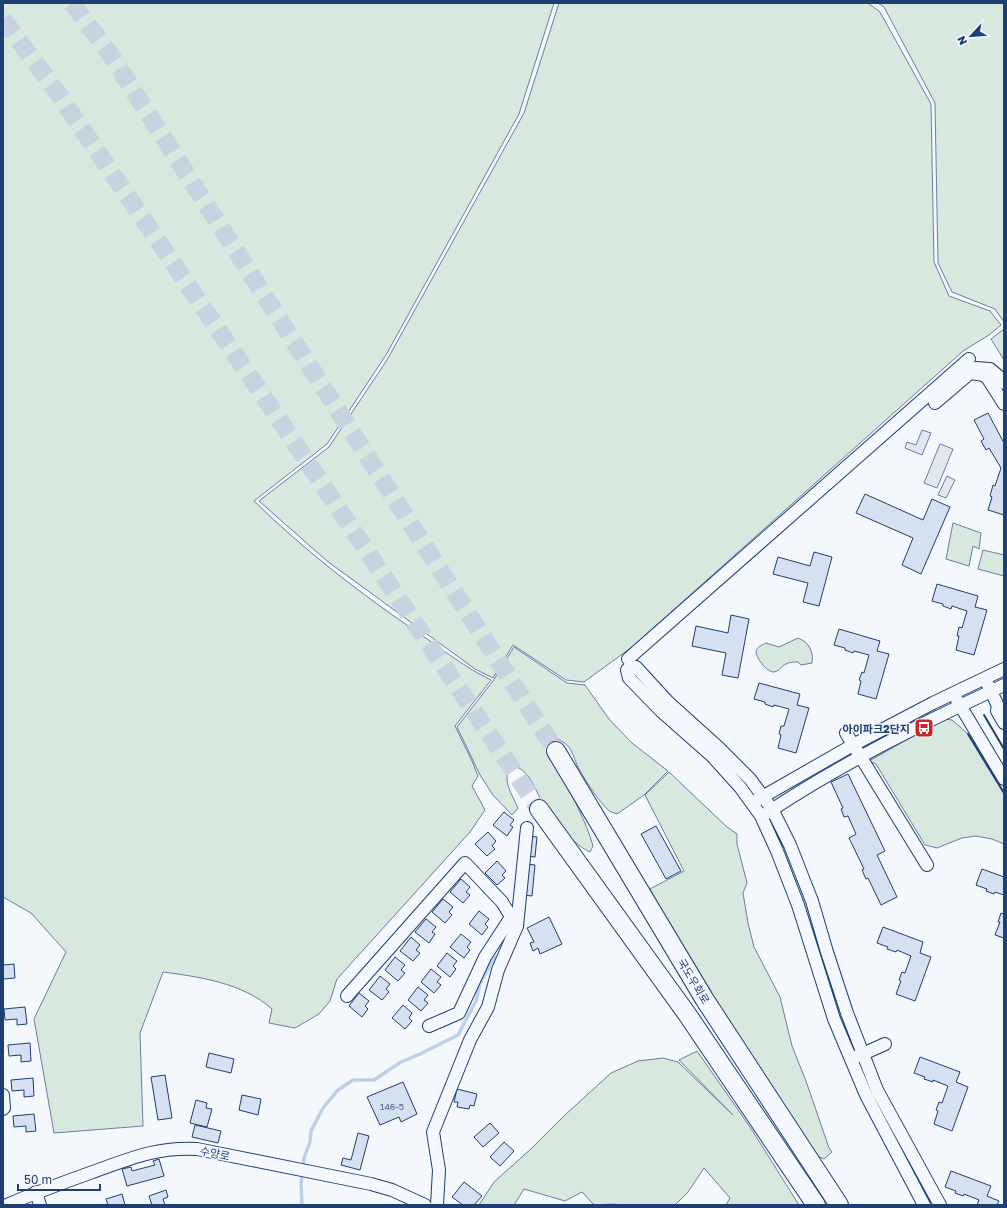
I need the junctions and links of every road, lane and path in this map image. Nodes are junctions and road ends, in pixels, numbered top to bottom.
1 (969, 359) dead end
2 (971, 373) junction
3 (1004, 383) edge
4 (935, 403) dead end
5 (1004, 404) edge
6 (628, 659) dead end
7 (1004, 669) edge
8 (984, 679) junction
9 (1004, 685) edge
10 (991, 691) junction
11 (953, 694) junction
12 (960, 706) junction
13 (1001, 708) edge
14 (1004, 723) edge
15 (846, 733) dead end
16 (853, 745) junction
17 (556, 751) tunnel mouth
18 (860, 757) junction
19 (1004, 779) edge
20 (795, 794) junction
21 (763, 796) junction
22 (752, 803) junction
23 (539, 809) tunnel mouth
24 (772, 809) junction
25 (761, 816) junction
26 (527, 828) dead end
27 (786, 835) junction
28 (927, 865) dead end
29 (514, 921) junction
30 (347, 996) dead end
31 (429, 1026) dead end
32 (885, 1044) dead end
33 (862, 1054) junction
34 (851, 1059) junction
35 (3, 1095) edge
36 (3, 1109) edge
37 (36, 1192) junction
38 (7, 1205) edge
39 (40, 1205) edge
40 (426, 1205) edge
41 (437, 1205) edge
42 (816, 1205) edge
43 (839, 1205) edge
44 (924, 1205) edge
45 (940, 1205) edge

1 - 6 street
2 - 3 street
2 - 4 street
2 - 5 street
7 - 8 street
8 - 10 street
8 - 11 street
9 - 10 street
10 - 12 street
10 - 13 street
11 - 12 street
11 - 16 street
12 - 18 street
12 - 19 street
13 - 14 street
15 - 16 street
16 - 18 street
16 - 21 street
17 - 43 highway, 국도우회로
18 - 20 street
18 - 28 street
20 - 24 street
20 - 27 street
21 - 22 street
21 - 22 street
21 - 24 street
22 - 25 street
23 - 42 highway
24 - 25 street
24 - 27 street
25 - 34 street
26 - 29 street
27 - 33 street
29 - 30 street
29 - 31 street
29 - 41 street
32 - 33 street
33 - 34 street
33 - 45 street
34 - 44 street
35 - 36 street
37 - 38 street, 수양로
37 - 39 street
37 - 40 street, 수양로

